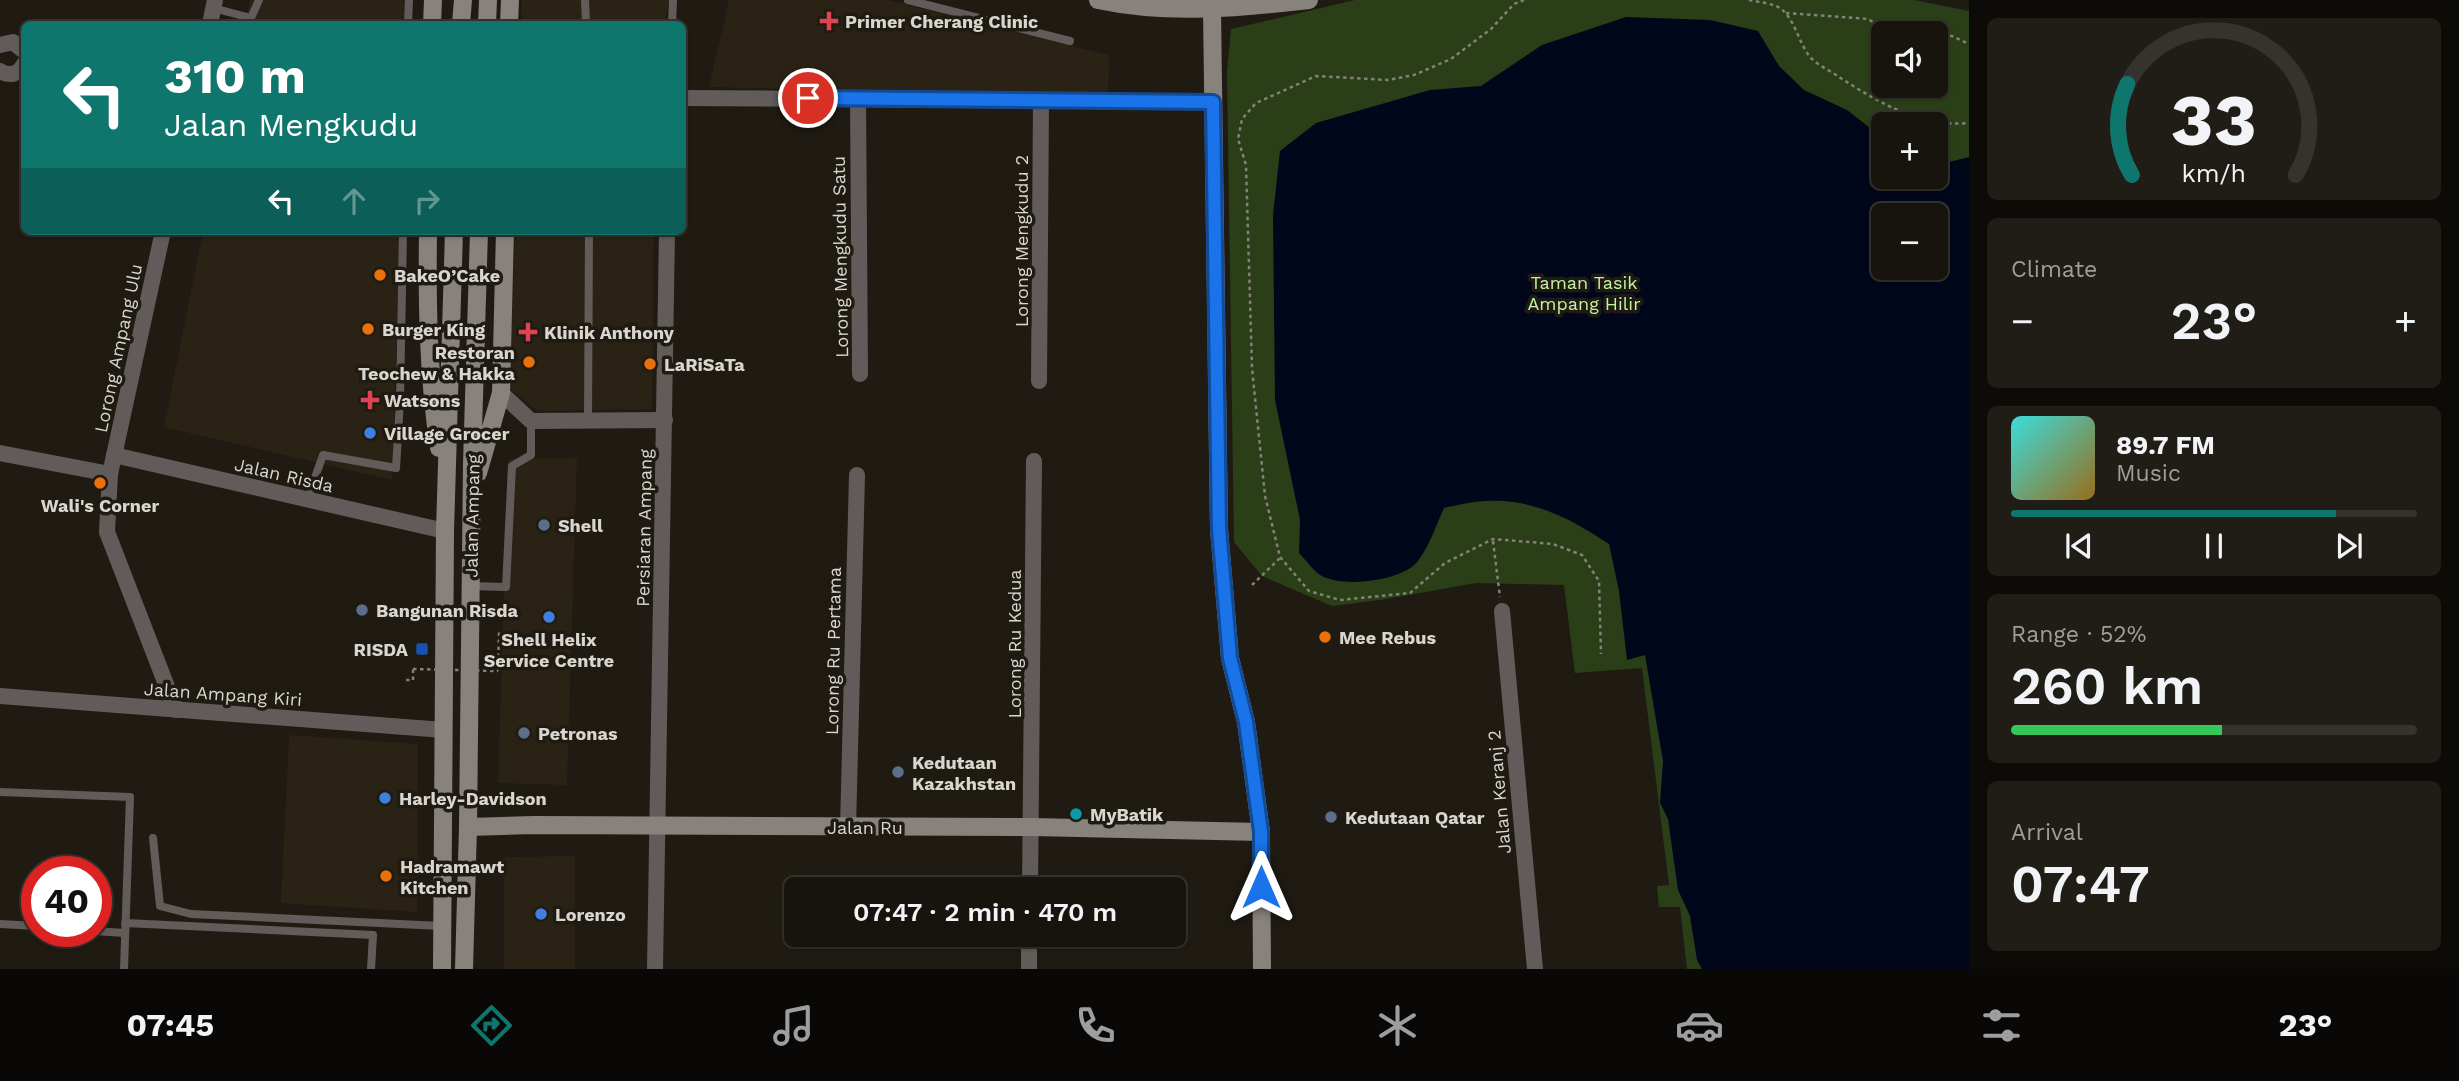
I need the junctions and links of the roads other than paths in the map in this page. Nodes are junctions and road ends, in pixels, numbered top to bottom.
1 (259, 0) edge
2 (409, 0) edge
3 (433, 0) edge
4 (463, 0) edge
5 (488, 0) edge
6 (510, 0) edge
7 (585, 0) edge
8 (673, 0) edge
9 (908, 0) edge
10 (1098, 0) edge
11 (1309, 0) edge
12 (214, 4) edge
13 (1212, 9) junction
14 (408, 21) edge
15 (432, 21) edge
16 (461, 21) edge
17 (486, 21) edge
18 (509, 21) edge
19 (586, 21) edge
20 (672, 21) edge
21 (1070, 41) dead end
22 (1, 42) edge
23 (21, 49) edge
24 (21, 70) edge
25 (0, 71) edge
26 (686, 97) edge
27 (858, 98) junction
28 (1041, 100) junction
29 (1213, 102) junction
30 (162, 235) edge
31 (403, 235) edge
32 (428, 235) edge
33 (454, 235) edge
34 (479, 235) edge
35 (505, 235) edge
36 (589, 235) edge
37 (667, 235) edge
38 (860, 374) dead end
39 (1039, 381) dead end
40 (501, 393) junction
41 (400, 401) junction
42 (433, 407) junction
43 (665, 420) junction
44 (531, 421) junction
45 (588, 421) junction
46 (0, 453) edge
47 (114, 455) junction
48 (1034, 461) dead end
49 (110, 474) junction
50 (857, 475) dead end
51 (446, 489) junction
52 (471, 496) junction
53 (307, 500) junction
54 (445, 531) junction
55 (470, 586) junction
56 (1502, 611) road end
57 (0, 696) edge
58 (176, 710) junction
59 (444, 730) junction
60 (0, 792) edge
61 (658, 825) junction
62 (468, 827) junction
63 (1032, 827) junction
64 (848, 828) junction
65 (1261, 832) junction
66 (153, 838) dead end
67 (1030, 877) edge
68 (0, 923) edge
69 (125, 923) junction
70 (21, 925) edge
71 (443, 926) junction
72 (112, 932) edge
73 (125, 933) junction
74 (1030, 947) edge
75 (124, 969) edge
76 (371, 969) edge
77 (442, 969) edge
78 (464, 969) edge
79 (655, 969) edge
80 (1029, 969) edge
81 (1262, 969) edge
82 (1535, 969) edge

1 - 12 lane
2 - 14 lane
3 - 15 main road
4 - 16 main road
5 - 17 main road
6 - 18 main road
7 - 19 lane
8 - 20 lane
9 - 21 lane
10 - 13 main road
11 - 13 main road
13 - 29 main road
22 - 23 street
24 - 25 street
26 - 27 street
27 - 28 street
27 - 38 street, Lorong Mengkudu Satu
28 - 29 street
28 - 39 street, Lorong Mengkudu 2
29 - 65 main road
30 - 47 street, Lorong Ampang Ulu
31 - 41 lane
32 - 42 main road
33 - 51 main road, Jalan Ampang
34 - 52 main road, Jalan Ampang
35 - 40 main road
36 - 45 lane
37 - 43 street, Persiaran Ampang
40 - 44 street
40 - 52 main road
41 - 42 lane
41 - 53 lane
42 - 51 main road
43 - 45 street
43 - 61 street, Persiaran Ampang
44 - 45 street
44 - 55 lane
46 - 49 street
47 - 49 street, Lorong Ampang Ulu
47 - 53 street, Jalan Risda
48 - 63 street, Lorong Ru Kedua
49 - 58 street, Lorong Ampang Ulu
50 - 64 street, Lorong Ru Pertama
51 - 54 main road, Jalan Ampang
52 - 55 main road, Jalan Ampang
53 - 54 street, Jalan Risda
54 - 59 main road, Jalan Ampang
55 - 62 main road, Jalan Ampang
56 - 82 street, Jalan Keranj 2
57 - 58 street, Jalan Ampang Kiri
58 - 59 street, Jalan Ampang Kiri
59 - 71 main road, Jalan Ampang
60 - 69 lane
61 - 62 main road, Jalan Ru
61 - 64 main road, Jalan Ru
61 - 79 street, Persiaran Ampang
62 - 78 main road, Jalan Ampang
63 - 64 main road, Jalan Ru
63 - 65 main road, Jalan Ru
63 - 67 street, Lorong Ru Kedua
65 - 81 main road
66 - 71 lane
68 - 70 lane
69 - 73 lane
69 - 76 lane
71 - 77 main road, Jalan Ampang
72 - 73 lane
73 - 75 lane
74 - 80 street

